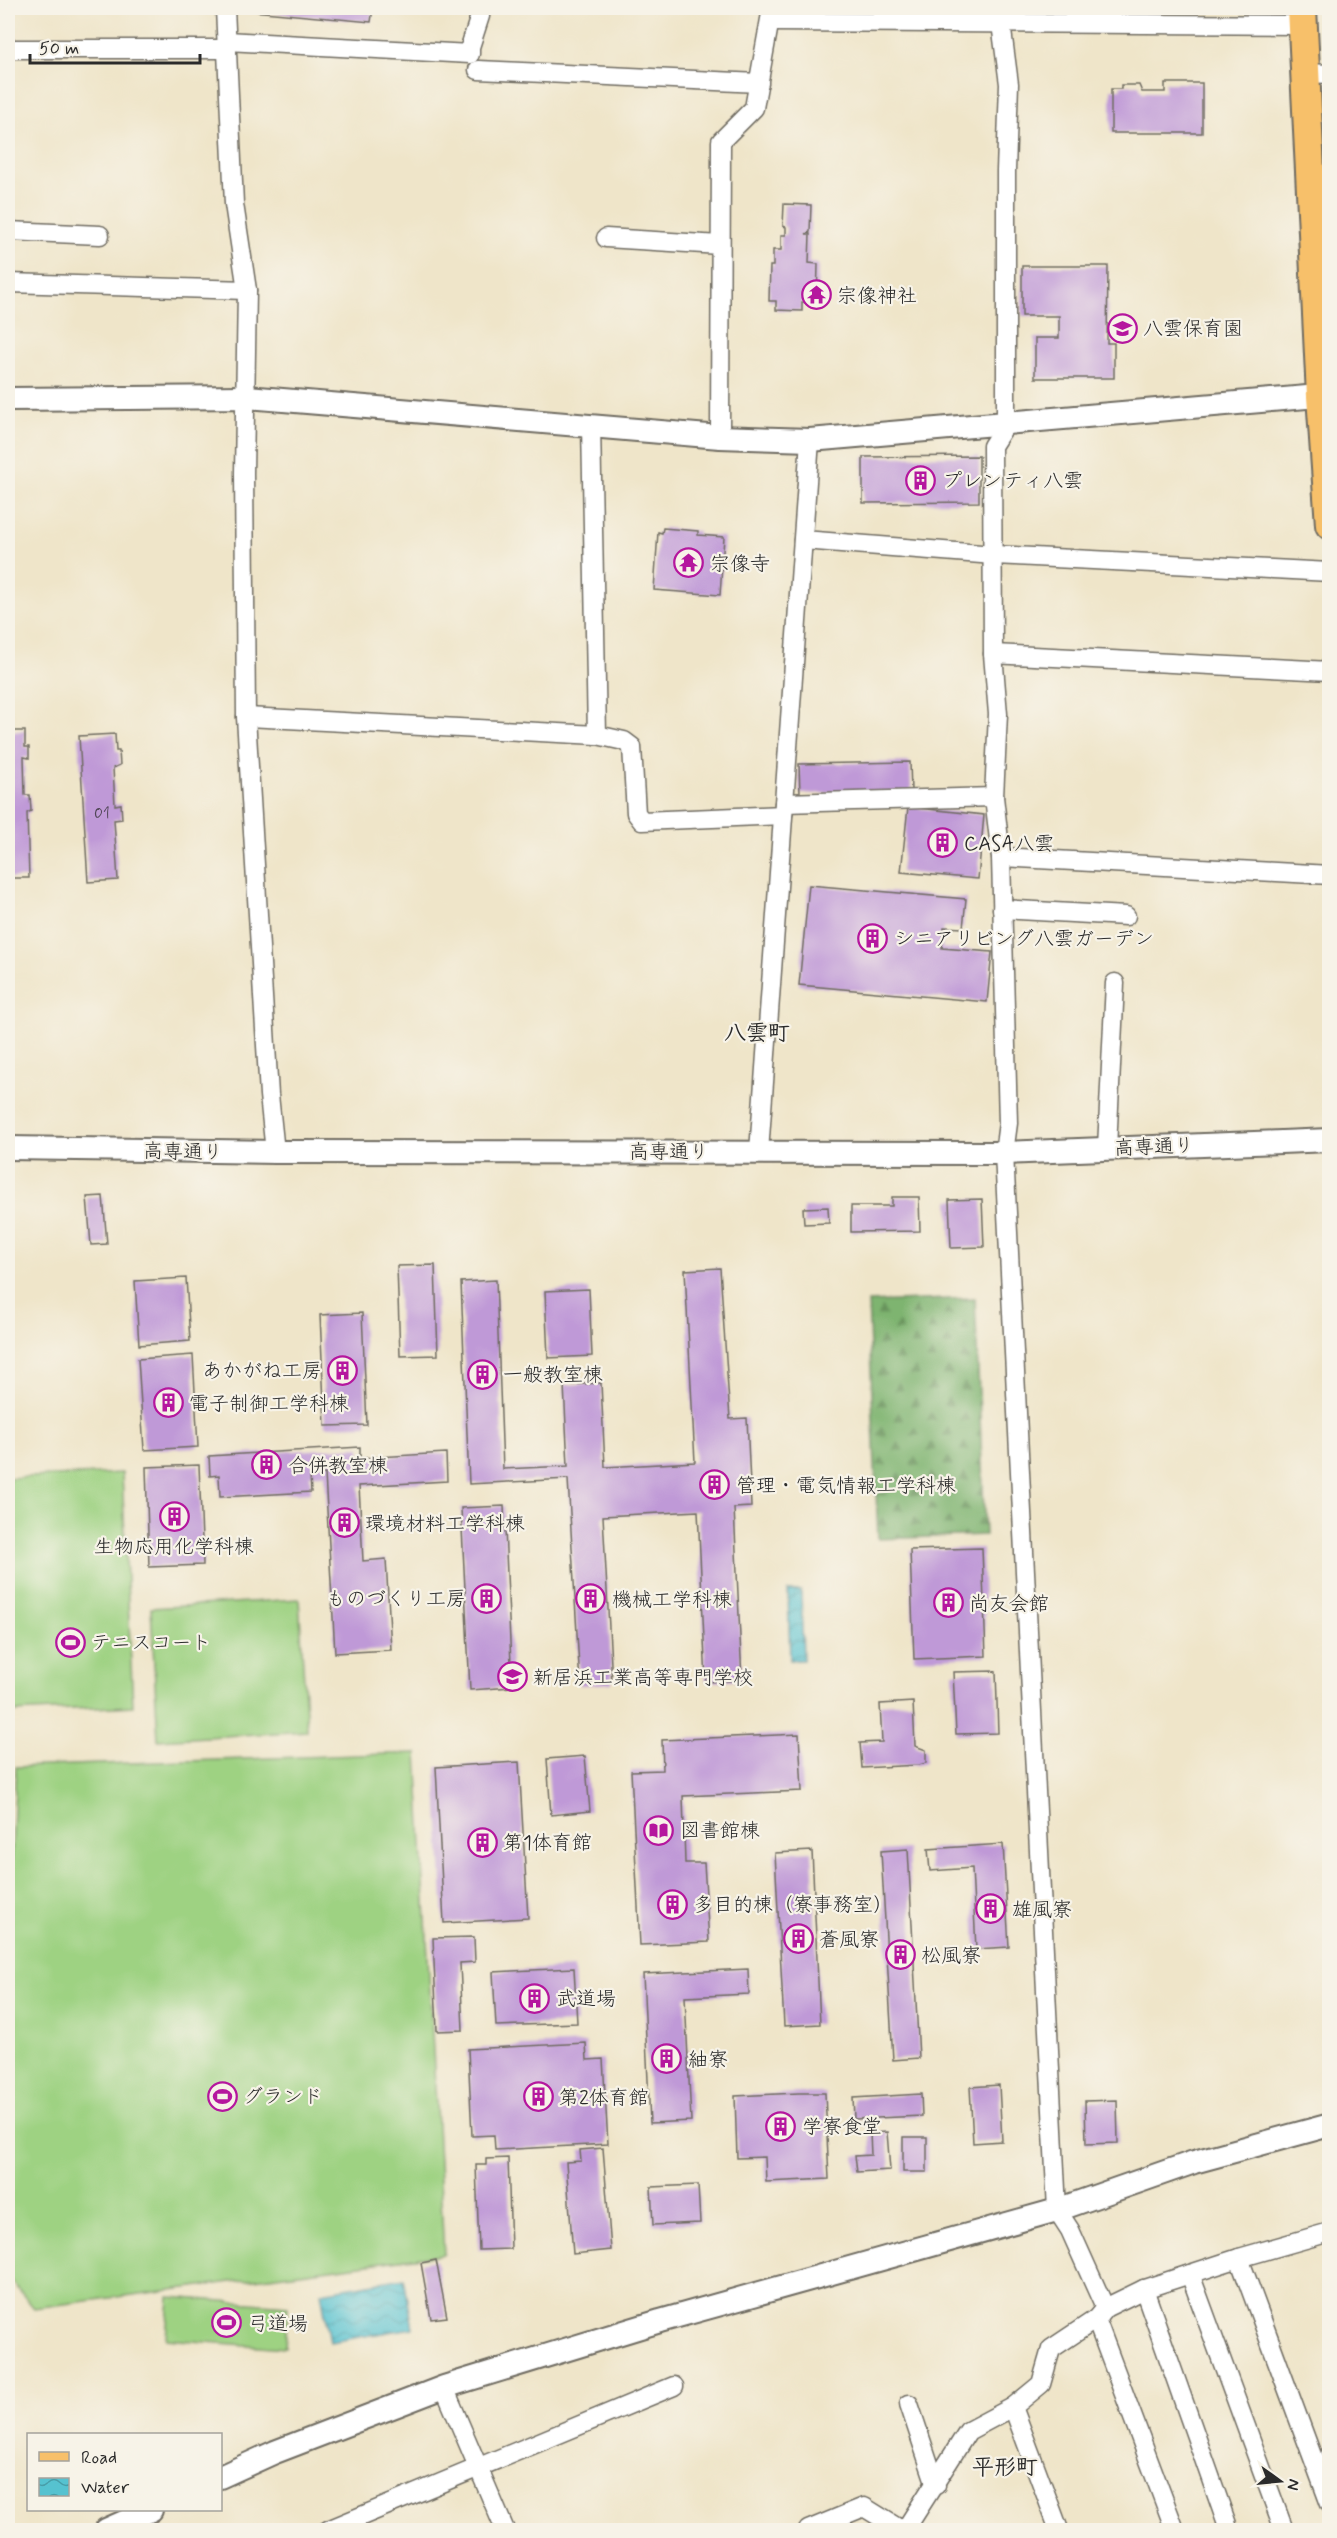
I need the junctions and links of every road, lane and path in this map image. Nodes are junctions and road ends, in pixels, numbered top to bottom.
1 (225, 8) edge
2 (772, 15) edge
3 (480, 16) dead end
4 (1000, 16) edge
5 (1303, 16) edge
6 (227, 45) junction
7 (8, 49) edge
8 (477, 70) dead end
9 (1318, 74) edge
10 (759, 82) junction
11 (8, 231) edge
12 (100, 235) dead end
13 (606, 238) dead end
14 (720, 245) junction
15 (8, 283) edge
16 (247, 290) junction
17 (1325, 396) edge
18 (247, 397) junction
19 (8, 399) edge
20 (1006, 424) junction
21 (591, 425) junction
22 (720, 437) junction
23 (810, 440) junction
24 (1329, 525) edge
25 (803, 540) junction
26 (994, 555) junction
27 (1329, 572) edge
28 (993, 654) junction
29 (1329, 671) edge
30 (246, 717) junction
31 (597, 735) junction
32 (994, 797) junction
33 (784, 809) junction
34 (1001, 856) junction
35 (1329, 875) edge
36 (1002, 909) junction
37 (1126, 916) dead end
38 (1115, 983) dead end
39 (1329, 1140) edge
40 (8, 1148) edge
41 (1107, 1148) junction
42 (275, 1152) junction
43 (759, 1152) junction
44 (1004, 1153) junction
45 (1329, 2125) edge
46 (1057, 2210) junction
47 (1329, 2232) edge
48 (1239, 2258) junction
49 (1190, 2274) junction
50 (1144, 2289) junction
51 (1100, 2313) junction
52 (674, 2386) dead end
53 (444, 2387) junction
54 (909, 2404) dead end
55 (1013, 2407) junction
56 (478, 2468) junction
57 (222, 2476) edge
58 (936, 2485) junction
59 (1329, 2504) edge
60 (149, 2511) edge
61 (112, 2529) edge
62 (328, 2530) edge
63 (505, 2530) edge
64 (808, 2530) edge
65 (903, 2530) edge
66 (1059, 2530) edge
67 (1175, 2530) edge
68 (1229, 2530) edge
69 (1284, 2530) edge

1 - 6 street
2 - 4 street
2 - 10 street
3 - 6 street
4 - 5 street
4 - 20 street
5 - 9 main road
6 - 7 street
6 - 16 street
8 - 10 street
9 - 17 main road
10 - 14 street
11 - 12 street
13 - 14 street
14 - 22 street
15 - 16 street
16 - 18 street
17 - 20 street
17 - 24 main road
18 - 19 street
18 - 21 street
18 - 30 street
20 - 23 street
20 - 26 street
21 - 22 street
21 - 31 street
22 - 23 street
23 - 25 street
25 - 26 street
25 - 33 street
26 - 27 street
26 - 28 street
28 - 29 street
28 - 32 street
30 - 31 street
30 - 42 street
31 - 33 street
32 - 33 street
32 - 34 street
33 - 43 street
34 - 35 street
34 - 36 street
36 - 37 street
36 - 44 street
38 - 41 street
39 - 41 street, 高専通り
40 - 42 street, 高専通り
41 - 44 street, 高専通り
42 - 43 street, 高専通り
43 - 44 street, 高専通り
44 - 46 street
45 - 46 street
46 - 51 street
46 - 53 street
47 - 48 street
48 - 49 street
48 - 59 street
49 - 50 street
49 - 69 street
50 - 51 street
50 - 68 street
51 - 55 street
51 - 67 street
52 - 56 street
53 - 56 street
53 - 57 street
54 - 58 street
55 - 58 street
55 - 66 street
56 - 62 street
56 - 63 street
58 - 65 street
60 - 61 street
64 - 65 street

